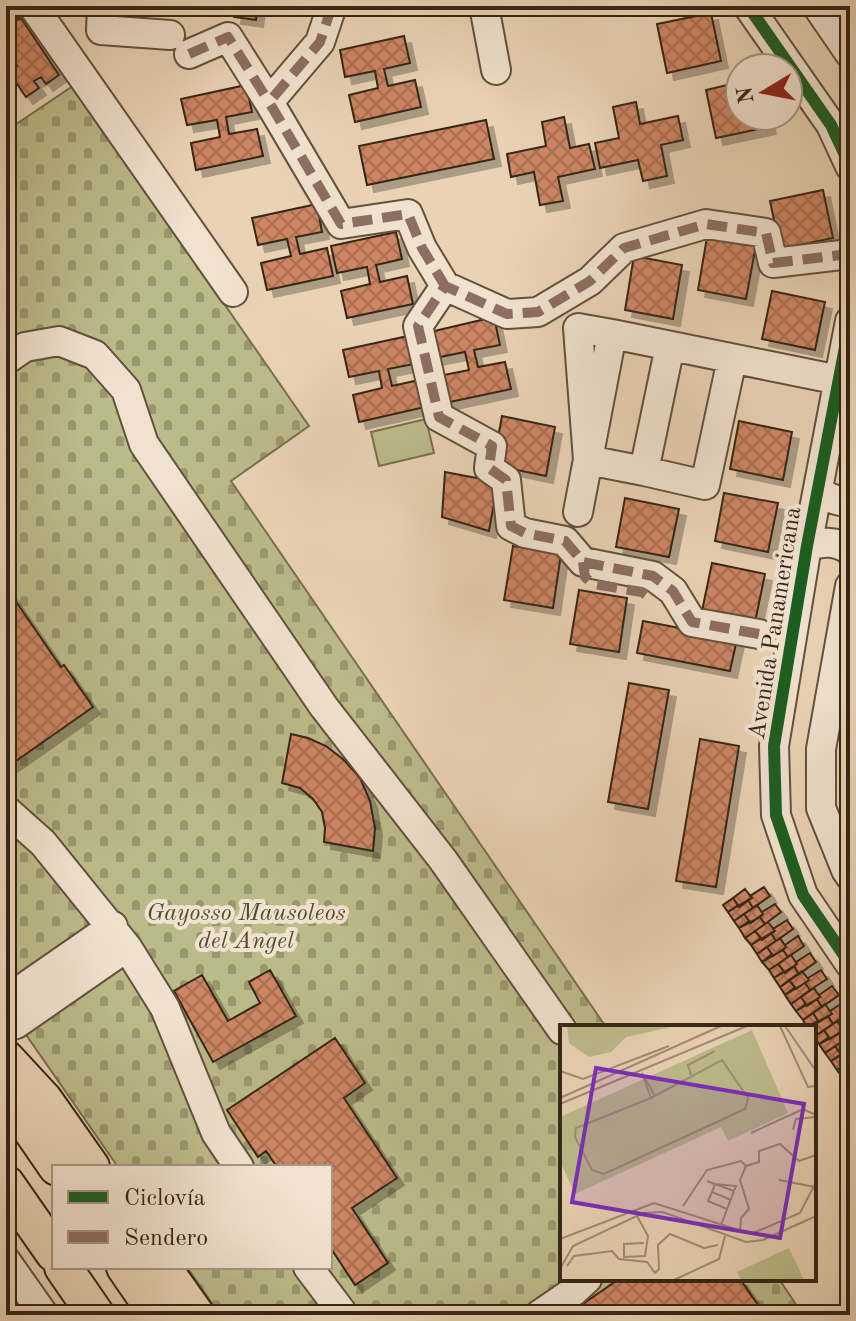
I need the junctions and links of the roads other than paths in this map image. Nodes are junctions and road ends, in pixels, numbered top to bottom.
1 (33, 6) edge
2 (102, 6) edge
3 (332, 6) edge
4 (484, 6) edge
5 (748, 6) edge
6 (817, 6) edge
7 (850, 54) edge
8 (496, 70) dead end
9 (269, 102) junction
10 (850, 166) edge
11 (850, 254) edge
12 (445, 286) junction
13 (233, 292) dead end
14 (850, 321) edge
15 (670, 346) junction
16 (732, 359) junction
17 (6, 360) edge
18 (839, 380) junction
19 (588, 460) junction
20 (644, 471) junction
21 (818, 490) junction
22 (850, 502) edge
23 (578, 512) dead end
24 (807, 546) junction
25 (850, 551) edge
26 (583, 562) junction
27 (850, 586) edge
28 (646, 595) dead end
29 (759, 634) dead end
30 (6, 810) edge
31 (850, 876) edge
32 (120, 937) junction
33 (850, 964) edge
34 (6, 1000) edge
35 (6, 1027) edge
36 (560, 1027) edge
37 (6, 1059) edge
38 (6, 1093) edge
39 (56, 1165) edge
40 (90, 1165) edge
41 (238, 1165) edge
42 (6, 1184) edge
43 (52, 1250) edge
44 (6, 1261) edge
45 (64, 1269) edge
46 (126, 1269) edge
47 (163, 1269) edge
48 (310, 1269) edge
49 (585, 1281) edge
50 (44, 1315) edge
51 (96, 1315) edge
52 (158, 1315) edge
53 (196, 1315) edge
54 (344, 1315) edge
55 (539, 1315) edge

1 - 13 street
2 - 9 street
3 - 9 street
4 - 8 street
5 - 10 street
6 - 7 street
9 - 12 street
11 - 12 street
12 - 26 street
14 - 18 street, Avenida Panamericana
15 - 16 street
15 - 19 street
15 - 20 street
16 - 18 street
16 - 20 street
17 - 36 street
18 - 21 street, Avenida Panamericana
19 - 20 street
19 - 23 street
21 - 22 street
21 - 24 street, Avenida Panamericana
24 - 25 street
24 - 33 street, Avenida Panamericana
26 - 28 street
26 - 29 street
27 - 31 street
30 - 32 street
32 - 34 street
32 - 35 street
32 - 41 street
37 - 40 main road
38 - 39 main road
42 - 43 main road
44 - 50 street
45 - 51 main road
46 - 52 main road
47 - 53 main road
48 - 54 street
49 - 55 street

